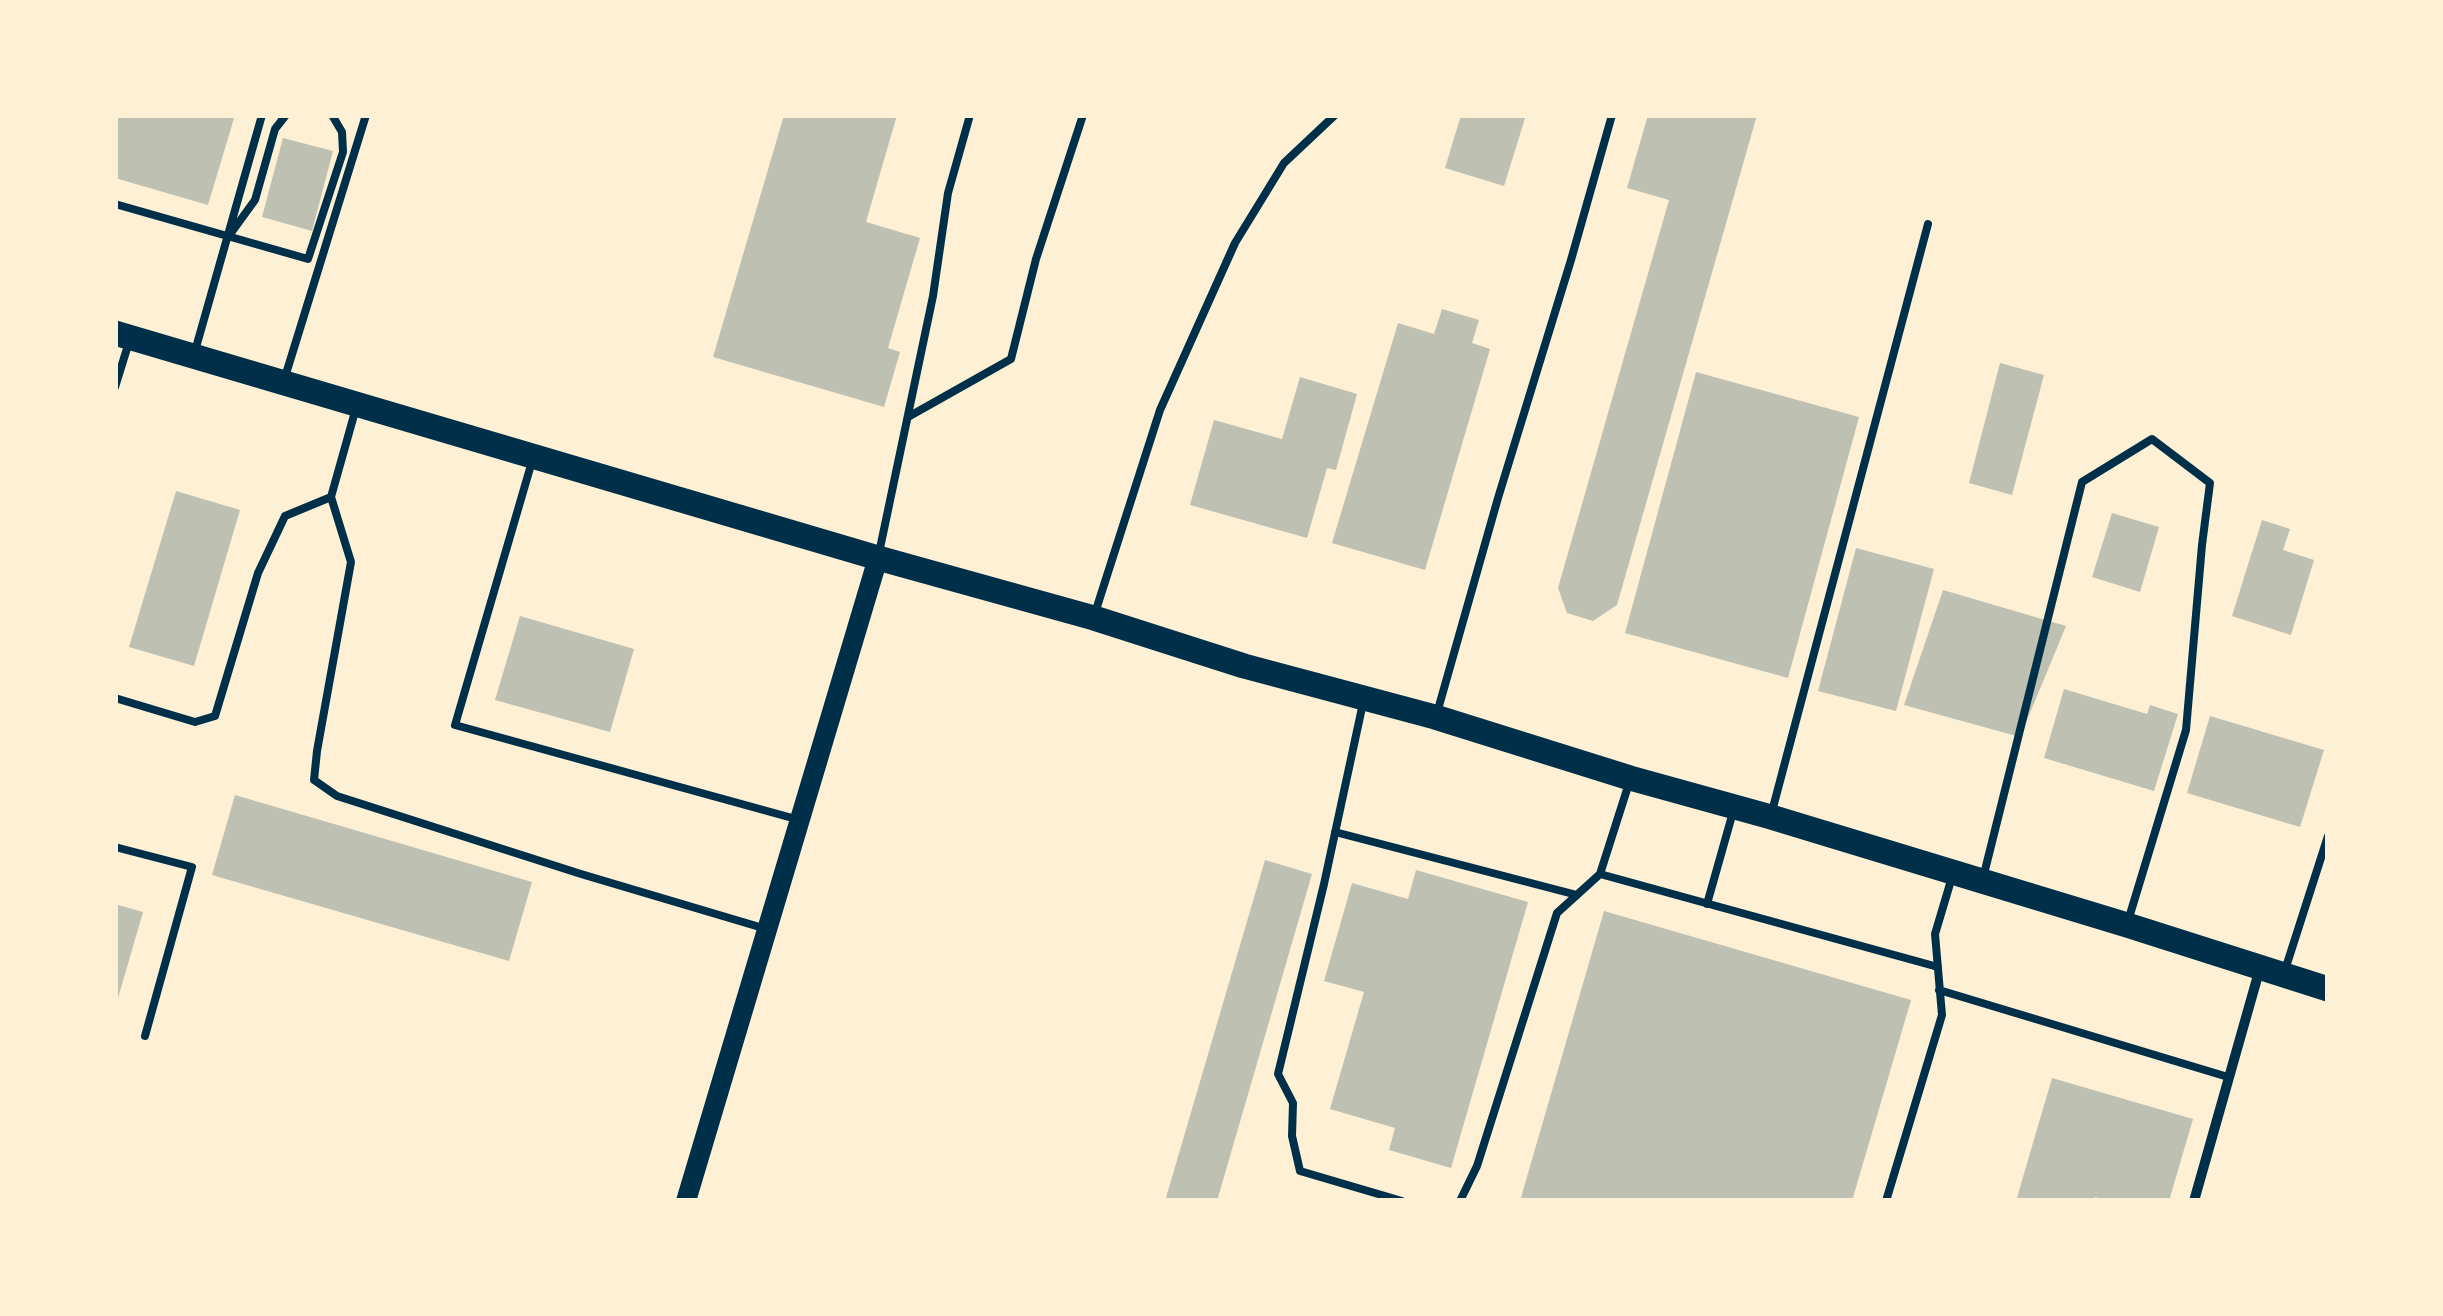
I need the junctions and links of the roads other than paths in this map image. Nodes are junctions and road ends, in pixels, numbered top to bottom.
1 (262, 115) edge
2 (286, 115) edge
3 (332, 115) edge
4 (366, 115) edge
5 (970, 115) edge
6 (1083, 115) edge
7 (1336, 115) edge
8 (1612, 115) edge
9 (115, 204) edge
10 (1928, 224) dead end
11 (228, 236) junction
12 (123, 336) edge
13 (194, 356) junction
14 (284, 382) junction
15 (115, 387) edge
16 (357, 404) junction
17 (908, 417) junction
18 (533, 457) junction
19 (331, 497) junction
20 (878, 558) junction
21 (1094, 618) junction
22 (115, 698) edge
23 (1364, 698) junction
24 (1435, 718) junction
25 (1630, 778) junction
26 (1734, 808) junction
27 (1770, 817) junction
28 (800, 820) junction
29 (1335, 832) junction
30 (2328, 836) edge
31 (115, 846) edge
32 (1600, 874) junction
33 (1953, 874) junction
34 (1982, 882) junction
35 (1577, 895) junction
36 (1706, 904) junction
37 (2127, 924) junction
38 (768, 929) junction
39 (1938, 967) junction
40 (2272, 971) junction
41 (2328, 989) edge
42 (1940, 990) junction
43 (146, 1036) dead end
44 (2228, 1077) junction
45 (686, 1201) edge
46 (1402, 1201) edge
47 (1460, 1201) edge
48 (1886, 1201) edge
49 (2194, 1201) edge

1 - 11 lane
2 - 11 lane
3 - 11 lane
4 - 14 lane
5 - 17 lane
6 - 17 lane
7 - 21 lane
8 - 24 lane
9 - 11 lane
10 - 27 lane
11 - 13 lane
12 - 13 main road
12 - 15 lane
13 - 14 main road
14 - 16 main road
16 - 18 main road
16 - 19 lane
17 - 20 lane
18 - 20 main road
18 - 28 lane
19 - 22 lane
19 - 38 lane
20 - 21 main road
20 - 28 main road
21 - 23 main road
23 - 24 main road
23 - 29 lane
24 - 25 main road
25 - 26 main road
25 - 32 lane
26 - 27 main road
26 - 36 lane
27 - 33 main road
28 - 38 main road
29 - 35 lane
29 - 46 lane
30 - 40 lane
31 - 43 lane
32 - 35 lane
32 - 36 lane
33 - 34 main road
33 - 39 lane
34 - 37 main road
34 - 37 lane
35 - 47 lane
36 - 39 lane
37 - 40 main road
38 - 45 main road
39 - 42 lane
40 - 41 main road
40 - 44 street
42 - 44 lane
42 - 48 lane
44 - 49 street

